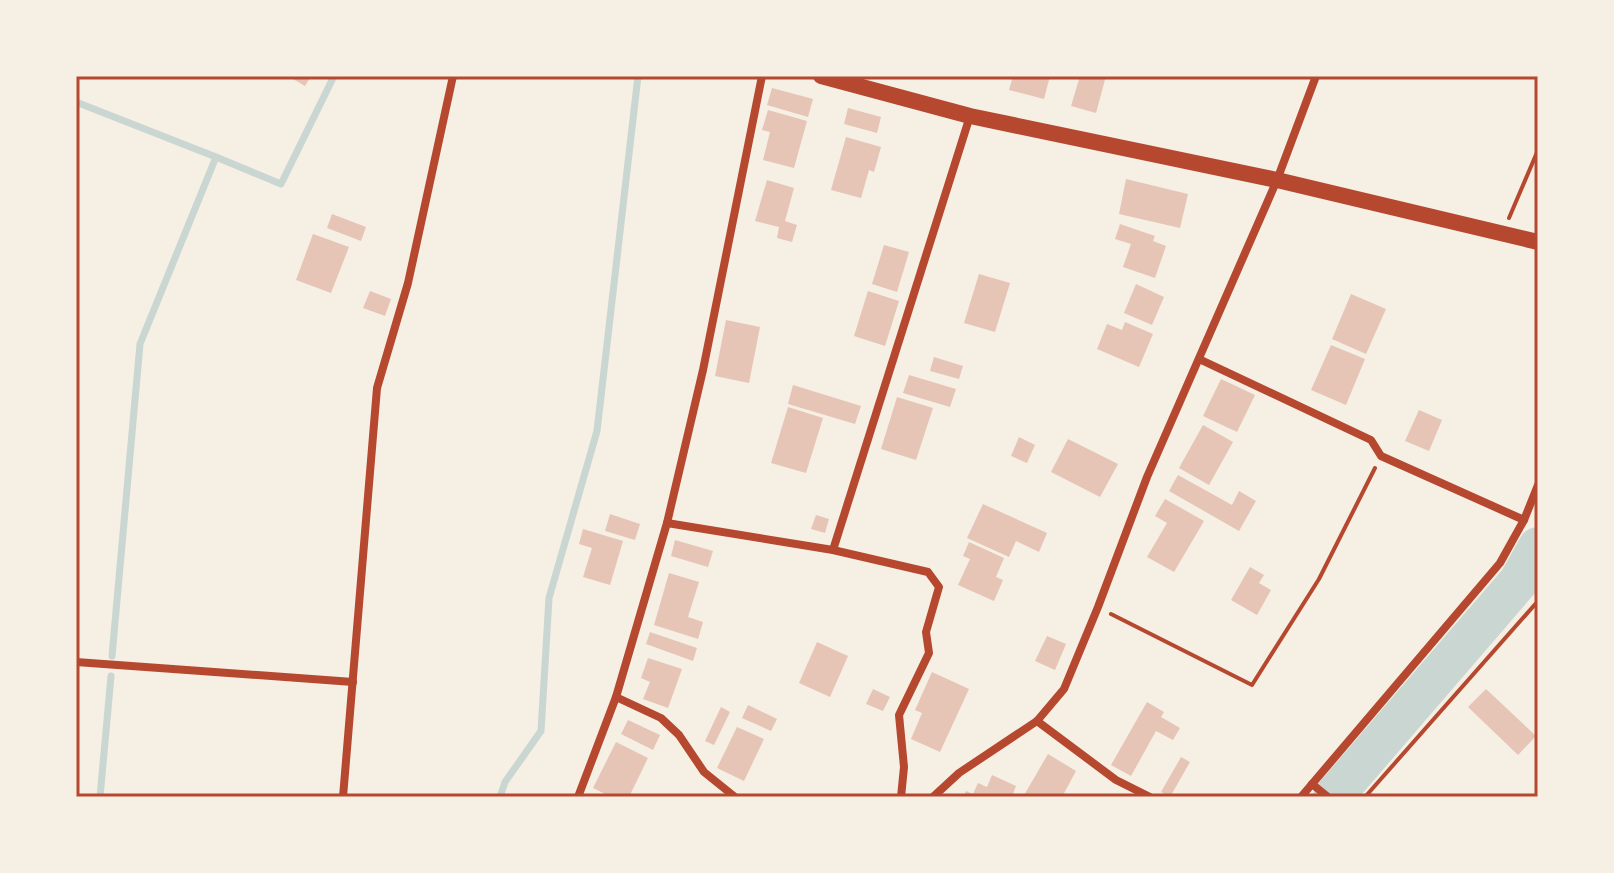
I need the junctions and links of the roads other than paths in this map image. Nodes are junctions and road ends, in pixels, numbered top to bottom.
1 (453, 76) edge
2 (762, 76) edge
3 (821, 76) edge
4 (1316, 76) edge
5 (970, 116) junction
6 (1277, 180) junction
7 (1538, 242) edge
8 (1199, 359) junction
9 (1538, 485) edge
10 (1524, 520) junction
11 (667, 523) junction
12 (833, 550) junction
13 (76, 662) edge
14 (353, 682) junction
15 (616, 697) junction
16 (1037, 721) junction
17 (1312, 784) junction
18 (343, 797) edge
19 (578, 797) edge
20 (735, 797) edge
21 (901, 797) edge
22 (933, 797) edge
23 (1150, 797) edge
24 (1301, 797) edge
25 (1328, 797) edge

1 - 14 street
2 - 11 street
3 - 5 main road
4 - 6 street
5 - 6 main road
5 - 12 street
6 - 7 main road
6 - 8 street
8 - 10 street
8 - 16 street
9 - 10 street
10 - 17 street
11 - 12 street
11 - 15 street
12 - 21 street
13 - 14 street
14 - 18 street
15 - 19 street
15 - 20 street
16 - 22 street
16 - 23 street
17 - 24 street
17 - 25 street

